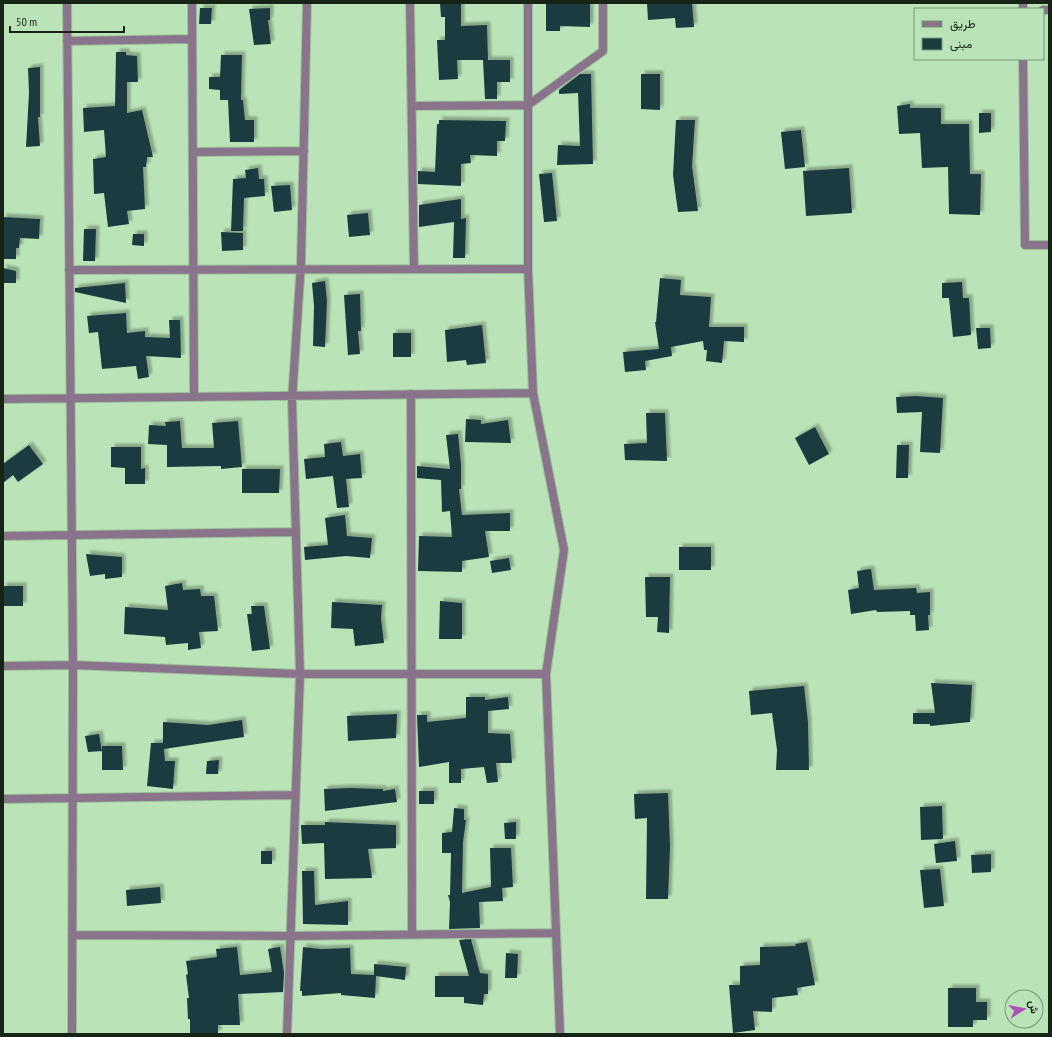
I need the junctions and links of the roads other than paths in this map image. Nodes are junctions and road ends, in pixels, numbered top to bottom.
1 (67, 3) edge
2 (192, 3) edge
3 (307, 3) edge
4 (410, 3) edge
5 (528, 3) edge
6 (603, 3) edge
7 (192, 39) junction
8 (67, 41) junction
9 (1023, 60) edge
10 (528, 105) junction
11 (412, 106) junction
12 (304, 151) junction
13 (193, 152) junction
14 (1049, 245) edge
15 (414, 269) junction
16 (528, 269) junction
17 (69, 270) junction
18 (194, 270) junction
19 (301, 270) junction
20 (533, 393) junction
21 (411, 394) junction
22 (292, 396) junction
23 (194, 397) junction
24 (3, 399) edge
25 (70, 399) junction
26 (296, 532) junction
27 (72, 535) junction
28 (3, 536) edge
29 (73, 665) junction
30 (3, 666) edge
31 (300, 674) junction
32 (411, 674) junction
33 (546, 674) junction
34 (295, 795) junction
35 (73, 798) junction
36 (3, 799) edge
37 (556, 933) junction
38 (412, 934) junction
39 (72, 935) junction
40 (290, 936) junction
41 (72, 1034) edge
42 (287, 1034) edge
43 (560, 1034) edge

1 - 8 street
2 - 7 street
3 - 12 street
4 - 11 street
5 - 10 street
6 - 10 street
7 - 8 street
7 - 13 street
8 - 17 street
9 - 14 street
10 - 11 street
10 - 16 street
11 - 15 street
12 - 13 street
12 - 19 street
13 - 18 street
15 - 16 street
15 - 19 street
16 - 20 street
17 - 18 street
17 - 25 street
18 - 19 street
18 - 23 street
19 - 22 street
20 - 21 street
20 - 33 street
21 - 22 street
21 - 32 street
22 - 23 street
22 - 26 street
23 - 25 street
24 - 25 street
25 - 27 street
26 - 27 street
26 - 31 street
27 - 28 street
27 - 29 street
29 - 30 street
29 - 31 street
29 - 35 street
31 - 32 street
31 - 34 street
32 - 33 street
32 - 38 street
33 - 37 street
34 - 35 street
34 - 40 street
35 - 36 street
35 - 39 street
37 - 38 street
37 - 43 street
38 - 40 street
39 - 40 street
39 - 41 street
40 - 42 street

